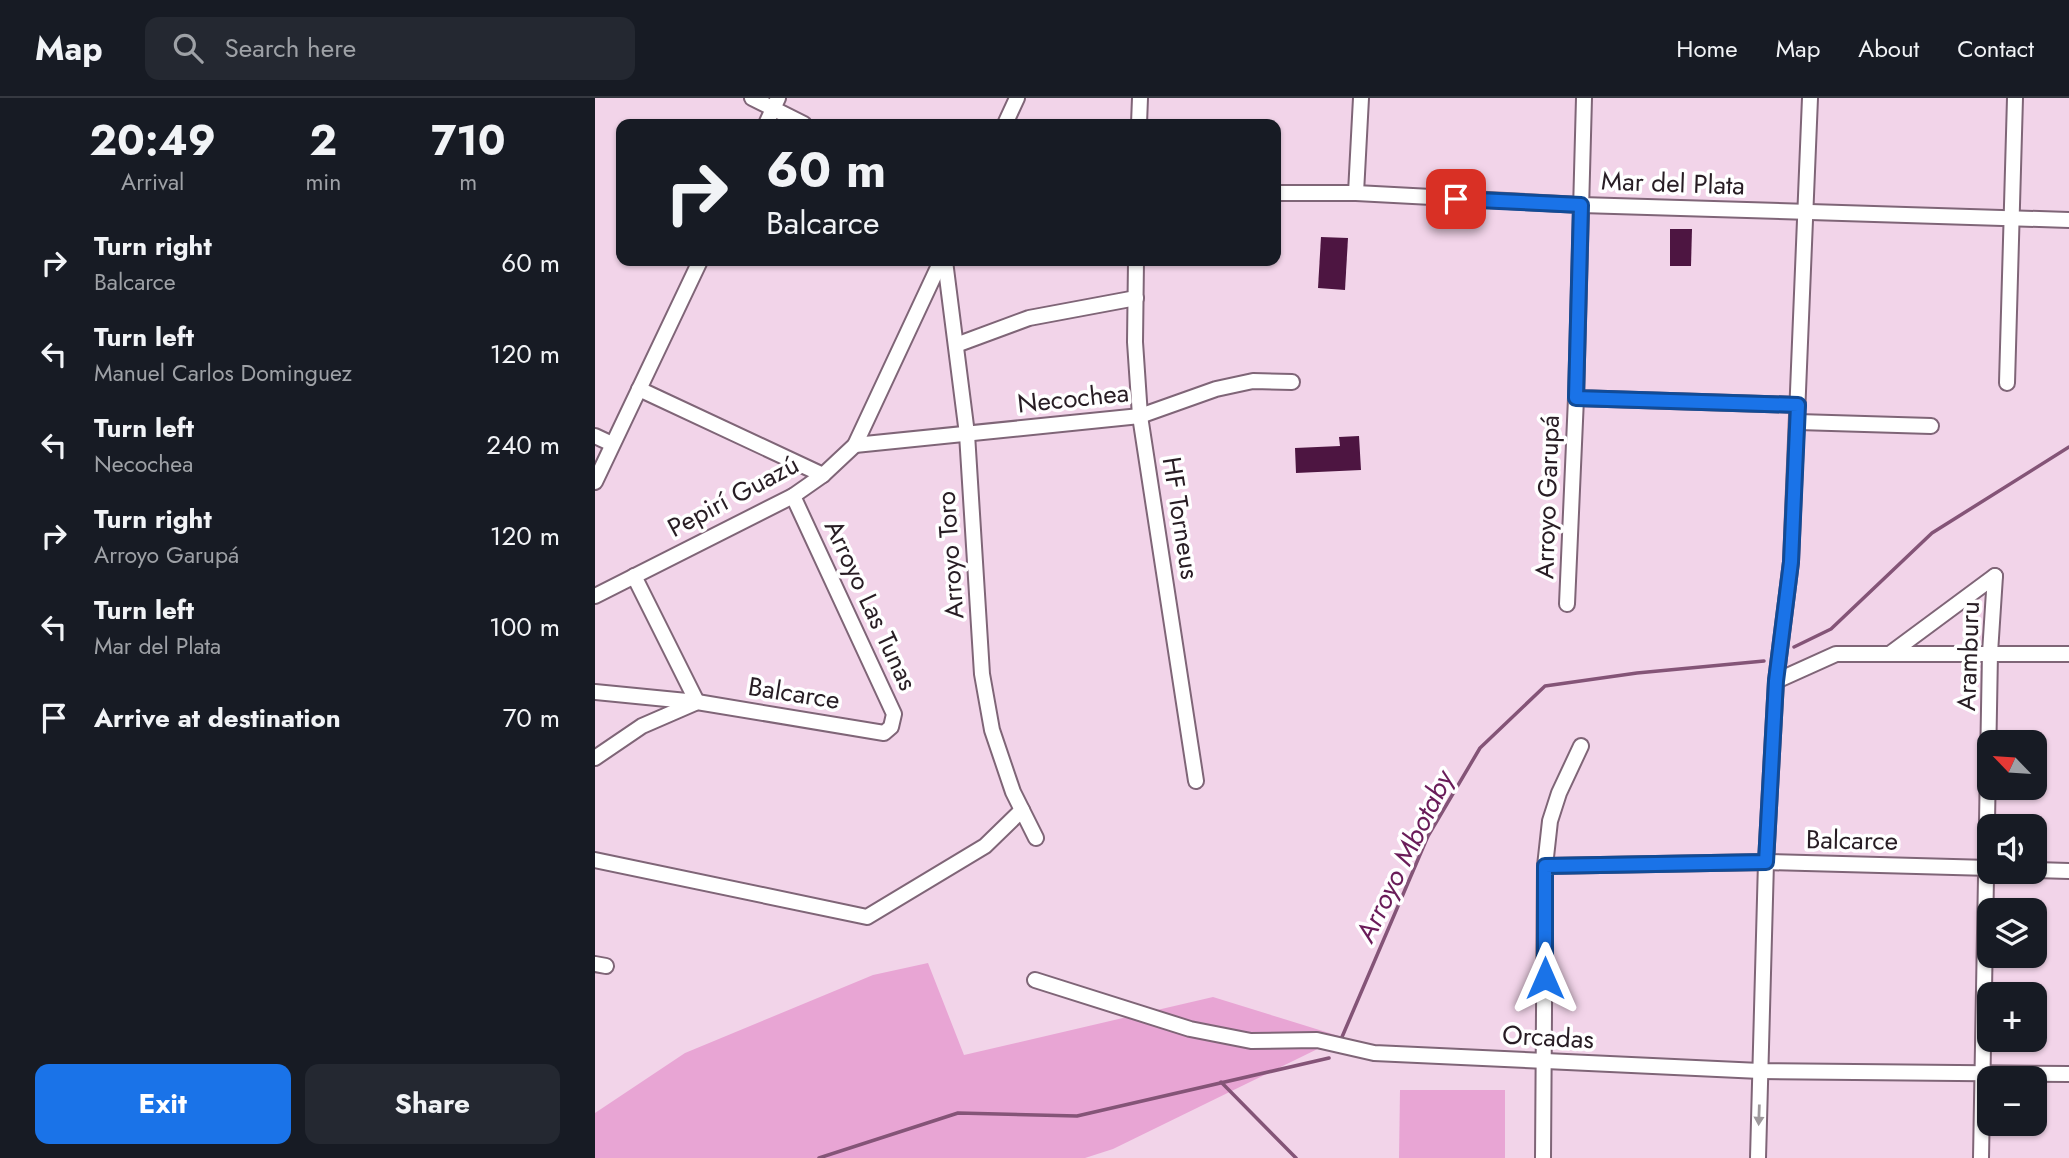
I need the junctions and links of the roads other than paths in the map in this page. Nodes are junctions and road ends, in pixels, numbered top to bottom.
1 (752, 98) edge
2 (1017, 98) edge
3 (1140, 98) edge
4 (1360, 98) edge
5 (1584, 98) edge
6 (1810, 98) edge
7 (2015, 98) edge
8 (776, 103) edge
9 (768, 119) edge
10 (797, 119) edge
11 (1007, 119) edge
12 (1139, 119) edge
13 (1281, 193) edge
14 (1356, 194) junction
15 (1581, 205) junction
16 (1805, 212) junction
17 (2012, 218) junction
18 (2069, 220) edge
19 (698, 266) edge
20 (941, 266) edge
21 (944, 266) edge
22 (1136, 266) edge
23 (1136, 298) junction
24 (956, 345) junction
25 (1292, 382) dead end
26 (2007, 383) dead end
27 (639, 389) junction
28 (1576, 398) junction
29 (1798, 405) junction
30 (1140, 416) junction
31 (1798, 422) junction
32 (1931, 426) dead end
33 (967, 434) junction
34 (595, 436) edge
35 (612, 444) junction
36 (855, 445) junction
37 (823, 475) junction
38 (595, 482) edge
39 (793, 496) junction
40 (634, 576) junction
41 (595, 596) edge
42 (1567, 604) dead end
43 (1891, 653) junction
44 (1990, 653) junction
45 (2069, 654) edge
46 (1776, 681) junction
47 (595, 692) edge
48 (697, 702) junction
49 (884, 733) joint
50 (1581, 746) dead end
51 (595, 758) edge
52 (1196, 781) dead end
53 (1022, 810) junction
54 (1989, 814) edge
55 (1036, 838) dead end
56 (595, 860) edge
57 (1766, 862) junction
58 (1545, 866) junction
59 (1977, 868) edge
60 (2047, 870) edge
61 (2069, 871) edge
62 (1989, 884) edge
63 (1035, 980) dead end
64 (1544, 1062) junction
65 (1983, 1066) edge
66 (1760, 1071) junction
67 (1977, 1073) edge
68 (2047, 1074) edge
69 (2069, 1074) edge
70 (1982, 1136) edge
71 (1543, 1158) edge
72 (1758, 1158) edge
73 (1981, 1158) edge

1 - 8 street
2 - 11 street
3 - 12 street
4 - 14 street
5 - 15 street, Arroyo Garupá
6 - 16 street
7 - 17 street
8 - 9 street
8 - 10 street
13 - 14 street, Mar del Plata
14 - 15 street, Mar del Plata
15 - 16 street, Mar del Plata
15 - 28 street, Arroyo Garupá
16 - 17 street, Mar del Plata
16 - 29 street
17 - 18 street, Mar del Plata
17 - 26 street
19 - 27 street
20 - 36 street, Pepirí Guazú
21 - 24 street, Arroyo Toro
22 - 23 street, HF Torneus
23 - 24 street
23 - 30 street, HF Torneus
24 - 33 street, Arroyo Toro
25 - 30 street, Necochea
27 - 35 street
27 - 37 street
28 - 29 street
28 - 42 street, Arroyo Garupá
29 - 31 street
30 - 33 street, Necochea
30 - 52 street, HF Torneus
31 - 32 street
31 - 46 street
33 - 36 street, Necochea
33 - 53 street, Arroyo Toro
34 - 35 street
35 - 38 street
36 - 37 street, Pepirí Guazú
37 - 39 street, Pepirí Guazú
39 - 40 street, Pepirí Guazú
39 - 49 street, Arroyo Las Tunas
40 - 41 street, Pepirí Guazú
40 - 48 street
43 - 44 street
43 - 44 street, Aramburu
43 - 46 street
44 - 45 street
44 - 54 street, Aramburu
46 - 57 street
47 - 48 street, Balcarce
48 - 49 street, Balcarce
48 - 51 street
50 - 58 street
53 - 55 street, Arroyo Toro
53 - 56 street
57 - 58 street, Balcarce
57 - 59 street, Balcarce
57 - 66 street
58 - 64 street
60 - 61 street
62 - 65 street, Aramburu
63 - 64 street, Orcadas
64 - 66 street, Orcadas
64 - 71 street
66 - 67 street, Orcadas
66 -> 72 street
68 - 69 street, Orcadas
70 - 73 street, Aramburu

